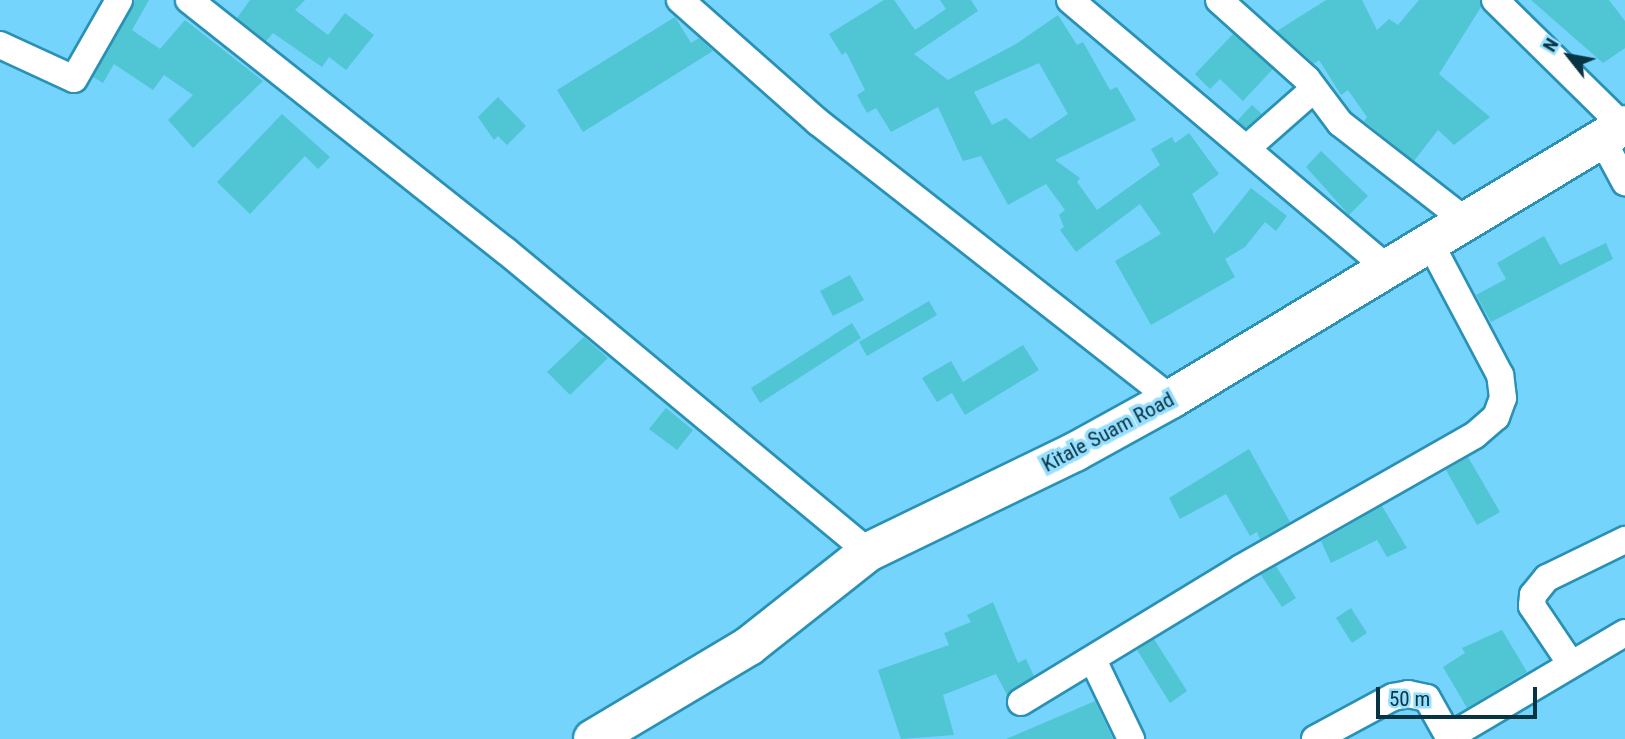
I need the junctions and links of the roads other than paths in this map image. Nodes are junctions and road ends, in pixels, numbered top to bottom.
1 (119, 0) edge
2 (188, 0) edge
3 (680, 0) edge
4 (1070, 0) edge
5 (1219, 0) edge
6 (1495, 0) edge
7 (0, 45) edge
8 (1314, 89) junction
9 (1617, 131) edge
10 (1247, 148) junction
11 (1625, 182) edge
12 (1466, 221) junction
13 (1430, 243) junction
14 (1386, 267) junction
15 (1171, 399) junction
16 (1625, 540) edge
17 (868, 552) junction
18 (1625, 633) edge
19 (1093, 660) junction
20 (1571, 664) junction
21 (1021, 702) dead end
22 (1449, 738) edge
23 (593, 739) edge
24 (1131, 739) edge
25 (1315, 739) edge

1 - 7 street
2 - 17 street
3 - 15 street
4 - 10 street
5 - 8 street
6 - 9 street
8 - 10 street
8 - 12 street
9 - 11 street
9 - 12 highway, Kitale Suam Road
10 - 14 street
12 - 13 highway, Kitale Suam Road
13 - 14 highway, Kitale Suam Road
13 - 19 street
14 - 15 highway, Kitale Suam Road
15 - 17 highway, Kitale Suam Road
16 - 20 street
17 - 23 highway, Kitale Suam Road
18 - 20 street
19 - 21 street
19 - 24 street
20 - 22 street
22 - 25 street

